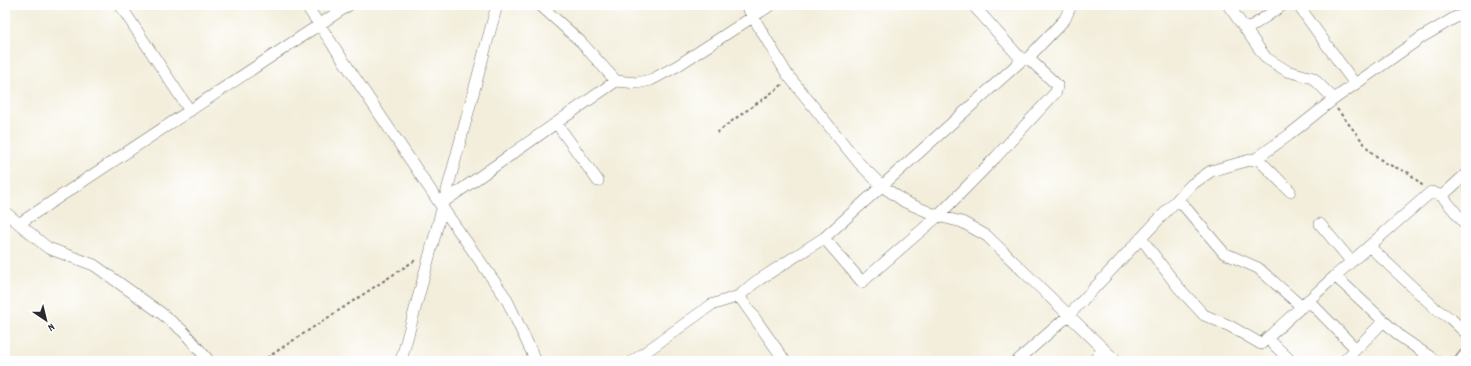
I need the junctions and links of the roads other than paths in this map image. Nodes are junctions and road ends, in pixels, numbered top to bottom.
1 (120, 5) edge
2 (306, 5) edge
3 (349, 5) edge
4 (497, 5) edge
5 (540, 5) edge
6 (746, 5) edge
7 (771, 5) edge
8 (973, 5) edge
9 (1071, 5) edge
10 (1228, 5) edge
11 (1283, 5) edge
12 (1298, 5) edge
13 (1466, 16) edge
14 (753, 17) junction
15 (319, 25) junction
16 (1246, 30) junction
17 (1025, 59) junction
18 (616, 81) junction
19 (1356, 84) junction
20 (1333, 101) junction
21 (190, 111) junction
22 (556, 124) junction
23 (1257, 158) junction
24 (1466, 174) edge
25 (598, 182) dead end
26 (882, 186) junction
27 (1290, 191) dead end
28 (1442, 196) junction
29 (1178, 199) junction
30 (443, 204) junction
31 (5, 212) edge
32 (938, 216) junction
33 (20, 223) junction
34 (1320, 224) dead end
35 (1466, 225) edge
36 (824, 238) junction
37 (1140, 238) junction
38 (1369, 246) junction
39 (1352, 261) junction
40 (1335, 276) junction
41 (739, 296) junction
42 (1305, 303) junction
43 (1069, 315) junction
44 (1384, 322) junction
45 (1466, 333) edge
46 (1268, 338) junction
47 (1103, 348) junction
48 (1356, 349) junction
49 (1466, 356) edge
50 (209, 361) edge
51 (401, 361) edge
52 (536, 361) edge
53 (633, 361) edge
54 (785, 361) edge
55 (1017, 361) edge
56 (1094, 361) edge
57 (1116, 361) edge
58 (1290, 361) edge
59 (1344, 361) edge
60 (1436, 361) edge
61 (1462, 361) edge

1 - 21 street
2 - 15 street
3 - 15 street
4 - 30 street
5 - 18 street
6 - 14 street
7 - 14 street
8 - 17 street
9 - 17 street
10 - 16 street
11 - 16 street
12 - 19 street
13 - 19 street
14 - 18 street
14 - 26 street
15 - 21 street
15 - 30 street
16 - 20 street
17 - 26 street
17 - 32 street
18 - 22 street
19 - 20 street
20 - 23 street
21 - 33 street
22 - 25 street
22 - 30 street
23 - 27 street
23 - 29 street
24 - 28 street
26 - 32 street
26 - 36 street
28 - 35 street
28 - 38 street
29 - 37 street
29 - 42 street
30 - 51 street
30 - 52 street
31 - 33 street
32 - 36 street
32 - 43 street
33 - 50 street
34 - 39 street
36 - 41 street
37 - 43 street
37 - 46 street
38 - 39 street
38 - 45 street
39 - 40 street
40 - 42 street
40 - 44 street
41 - 53 street
41 - 54 street
42 - 46 street
42 - 48 street
43 - 47 street
43 - 55 street
44 - 48 street
44 - 60 street
46 - 58 street
47 - 56 street
47 - 57 street
48 - 59 street
49 - 61 main road

